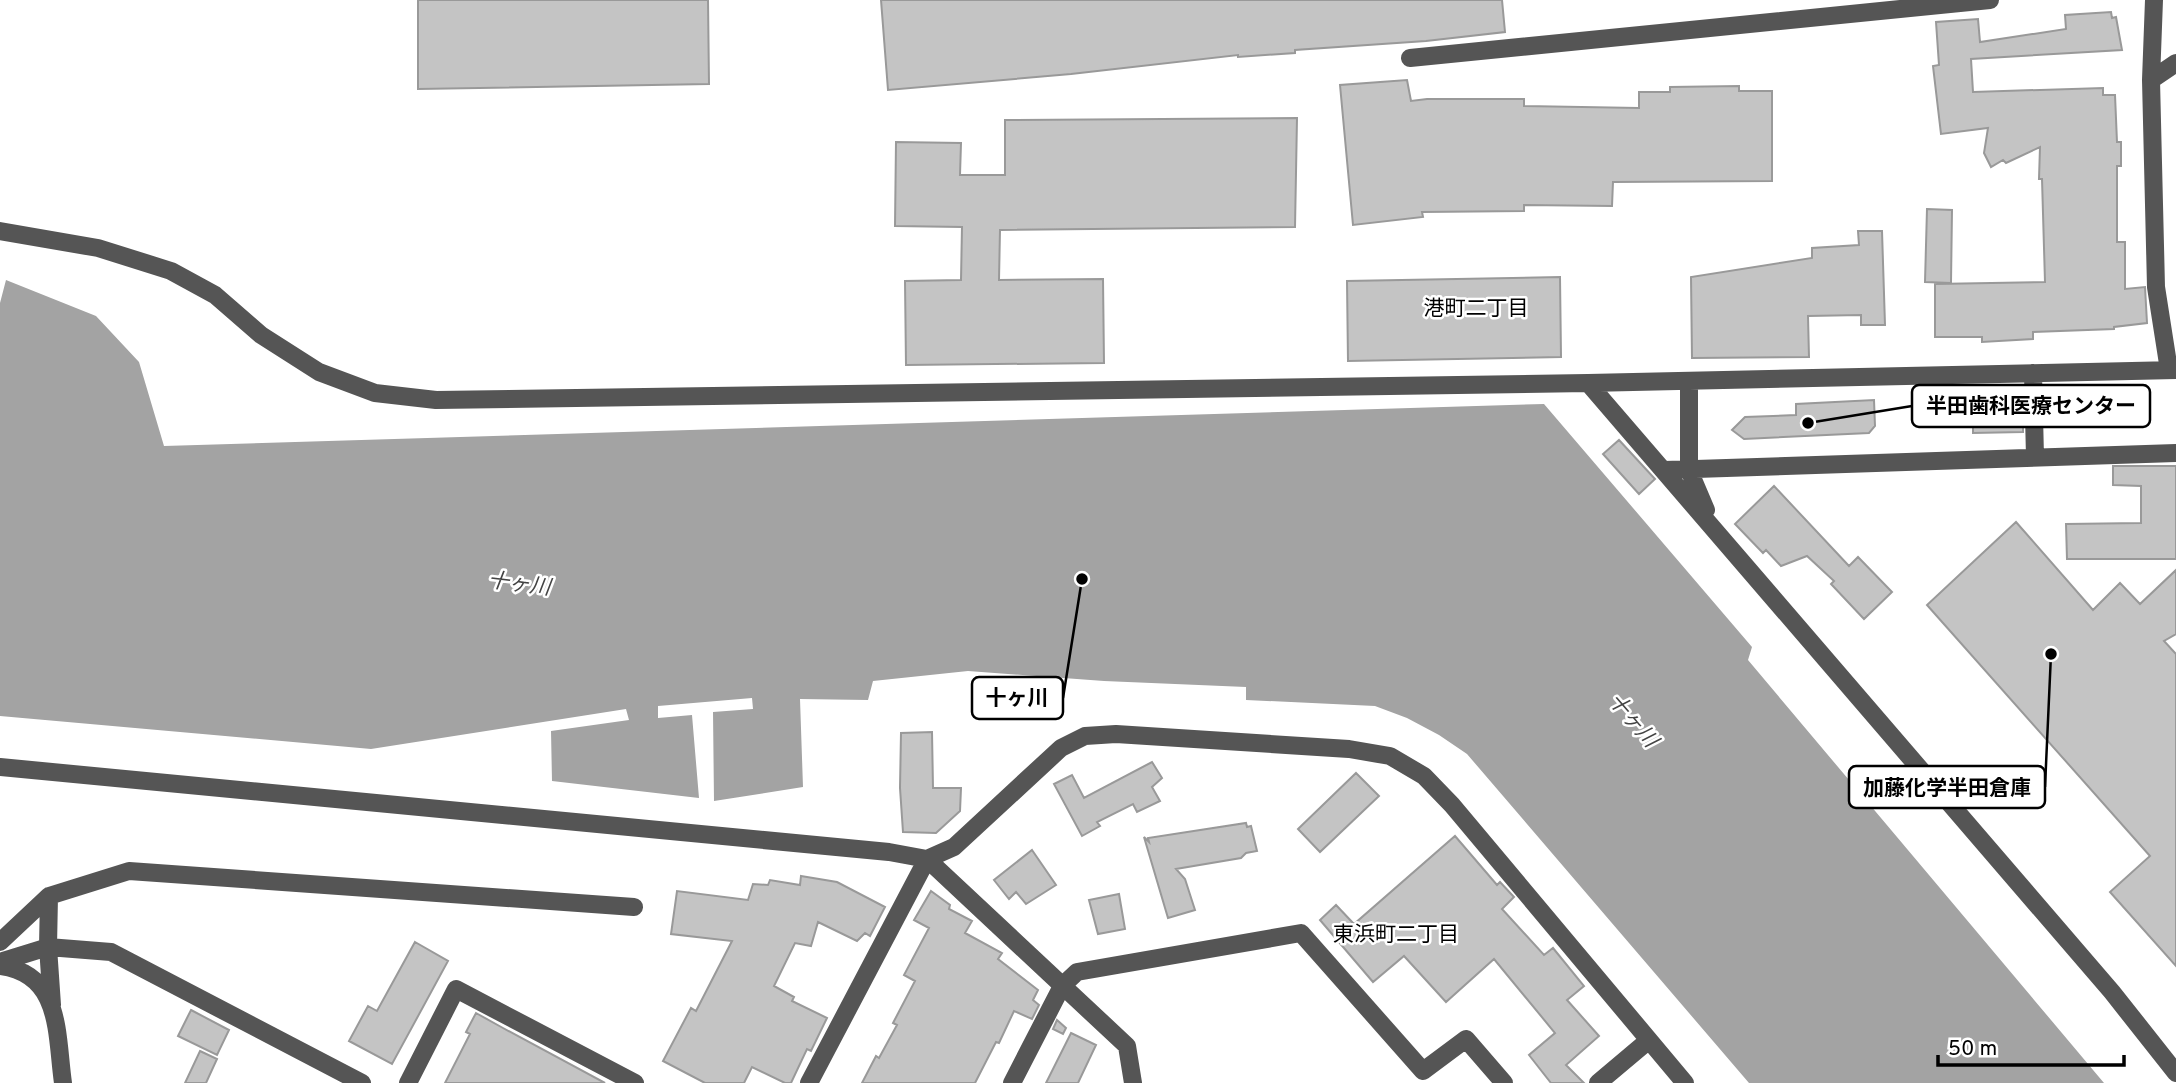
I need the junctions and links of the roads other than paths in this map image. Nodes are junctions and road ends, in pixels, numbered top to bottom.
1 (1990, 0) edge
2 (2154, 0) edge
3 (1410, 58) dead end
4 (2176, 63) edge
5 (2151, 80) junction
6 (0, 231) edge
7 (2173, 370) edge
8 (2032, 373) junction
9 (1689, 381) junction
10 (1588, 383) junction
11 (2176, 453) edge
12 (2035, 457) junction
13 (1665, 470) junction
14 (1689, 470) junction
15 (1711, 524) junction
16 (0, 767) edge
17 (927, 859) junction
18 (49, 896) junction
19 (634, 907) dead end
20 (0, 942) edge
21 (48, 947) junction
22 (0, 964) edge
23 (1062, 986) junction
24 (52, 1005) junction
25 (1649, 1040) junction
26 (2176, 1073) edge
27 (611, 1078) edge
28 (63, 1083) edge
29 (362, 1083) edge
30 (408, 1083) edge
31 (635, 1083) edge
32 (809, 1083) edge
33 (1012, 1083) edge
34 (1133, 1083) edge
35 (1504, 1083) edge
36 (1598, 1083) edge
37 (1685, 1083) edge

1 - 3 street
2 - 5 street
4 - 5 street
5 - 7 street
6 - 10 street
7 - 8 street
8 - 9 street
8 - 12 street
9 - 10 street
9 - 14 street
10 - 13 street
11 - 12 street
12 - 14 street
13 - 14 street
13 - 15 street
14 - 15 street
15 - 26 street
16 - 17 street
17 - 23 street
17 - 25 street
17 - 32 street
18 - 19 street
18 - 20 street
18 - 21 street
21 - 22 street
21 - 24 street
21 - 29 street
22 - 24 street
23 - 33 street
23 - 34 street
23 - 35 street
24 - 28 street
25 - 36 street
25 - 37 street
27 - 30 street
27 - 31 street

